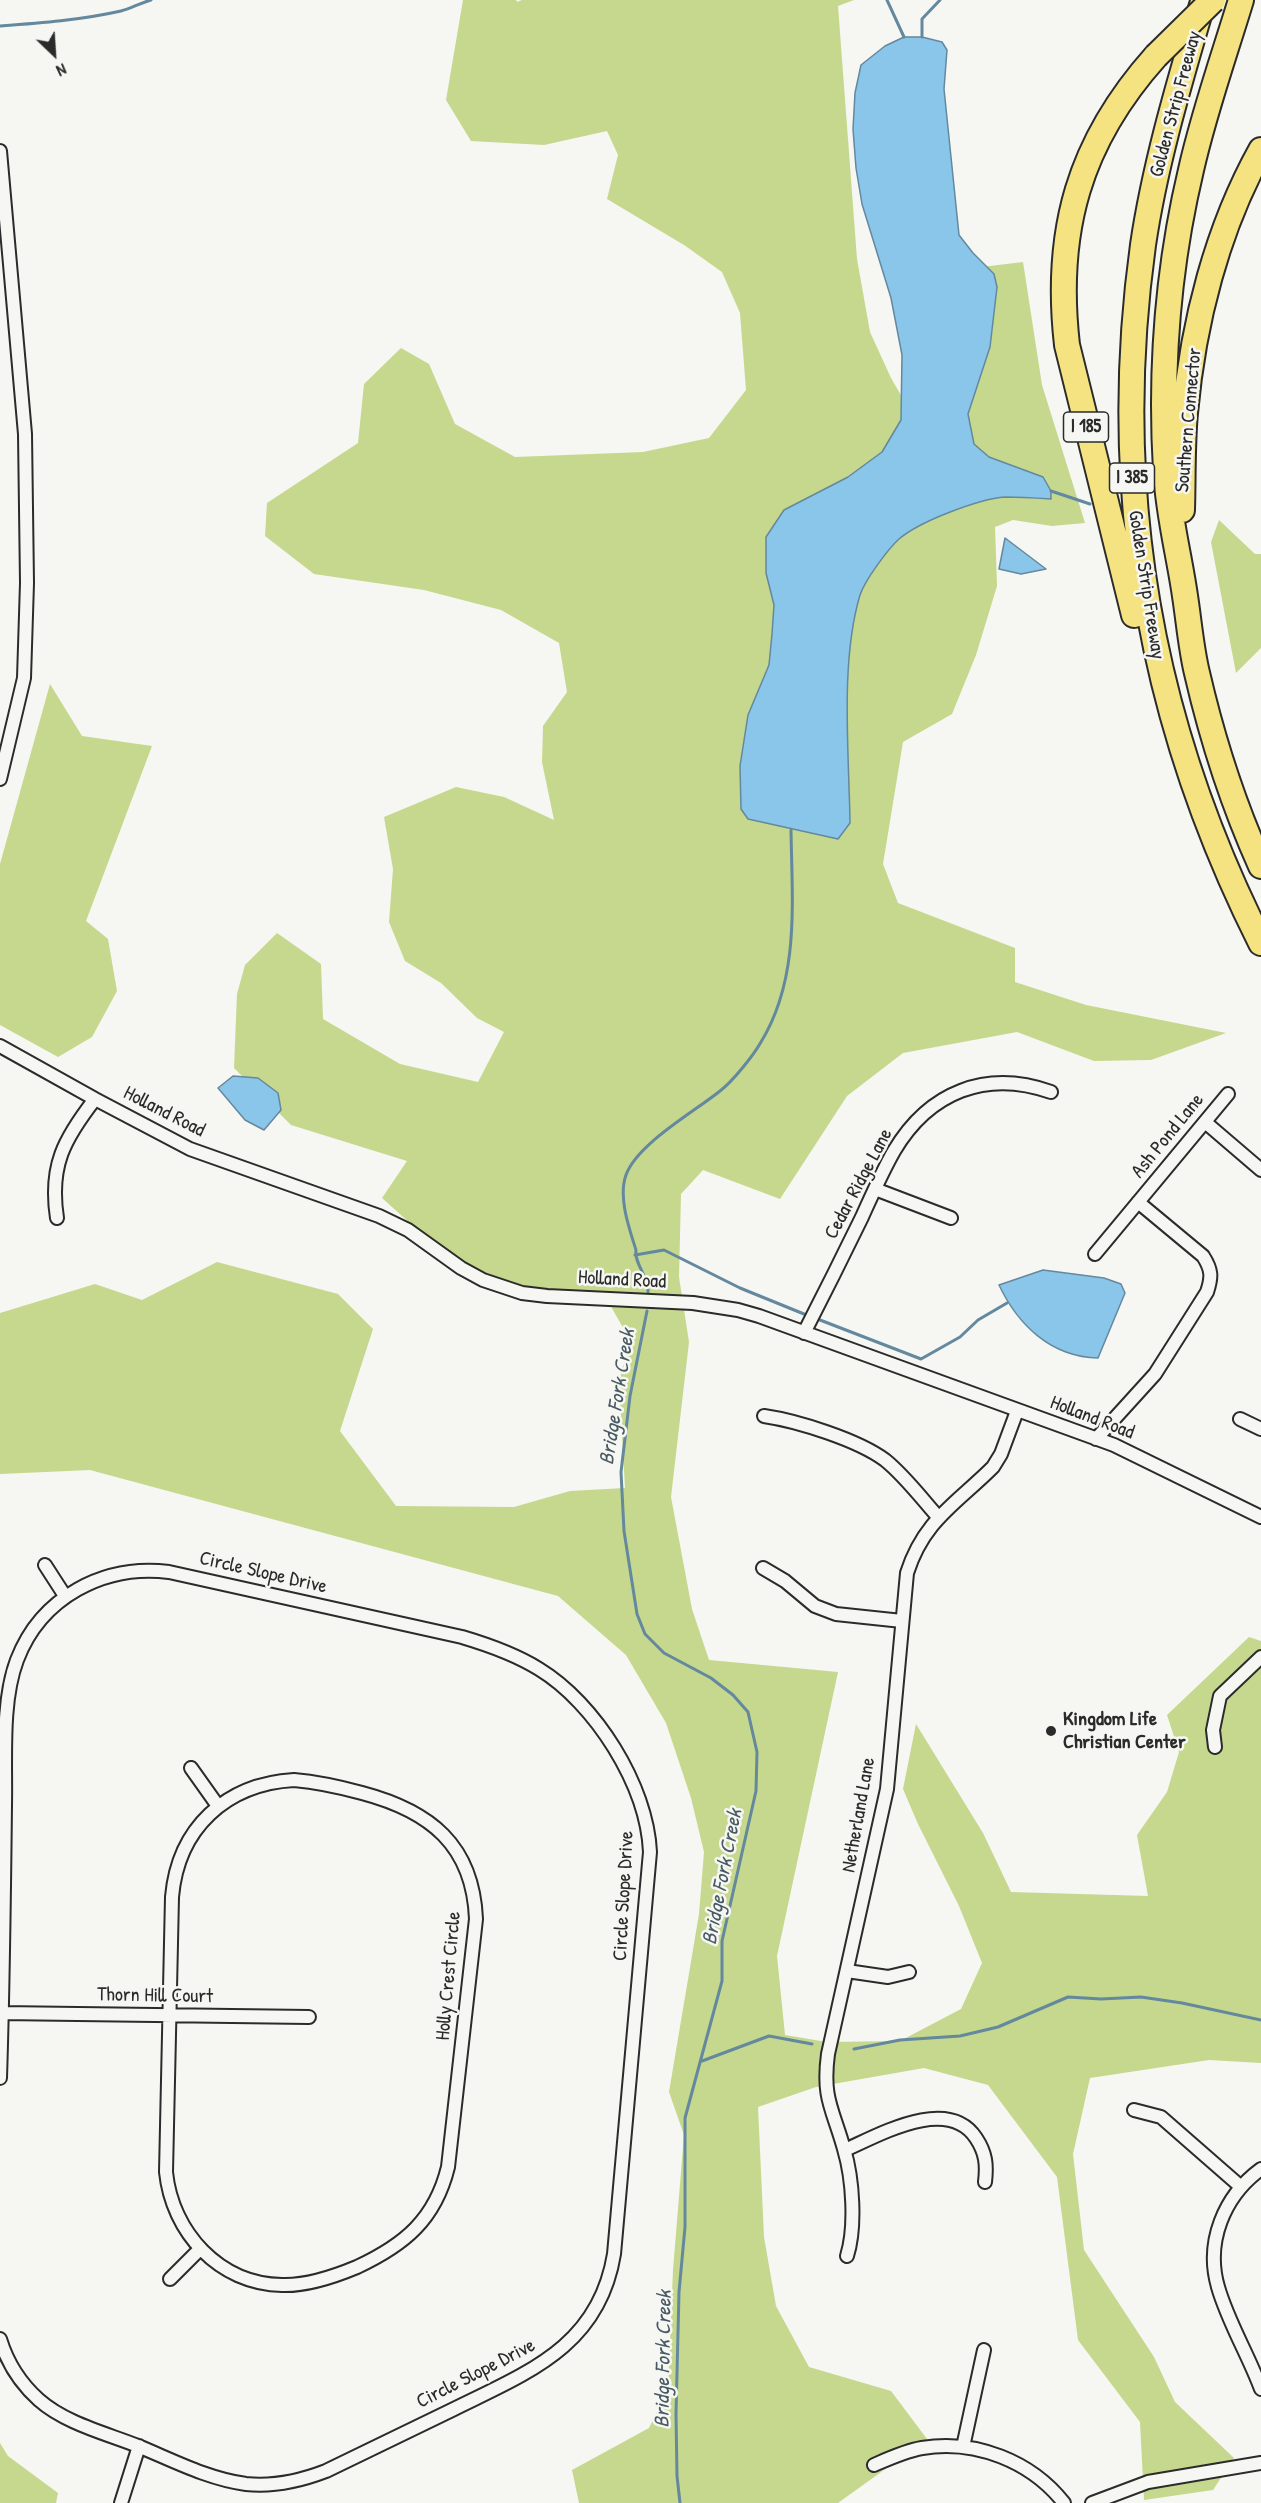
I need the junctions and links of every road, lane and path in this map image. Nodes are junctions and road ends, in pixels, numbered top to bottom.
1 (1204, 0) edge
2 (1213, 0) edge
3 (1241, 0) edge
4 (1261, 150) edge
5 (0, 151) edge
6 (1179, 557) junction
7 (0, 779) edge
8 (1200, 806) junction
9 (1261, 866) edge
10 (1261, 942) edge
11 (0, 1046) edge
12 (1051, 1092) dead end
13 (1228, 1094) dead end
14 (95, 1099) junction
15 (1205, 1122) junction
16 (1261, 1170) edge
17 (875, 1189) junction
18 (1138, 1202) junction
19 (57, 1218) dead end
20 (951, 1218) dead end
21 (1095, 1254) dead end
22 (804, 1333) junction
23 (1017, 1411) junction
24 (764, 1416) dead end
25 (1240, 1419) dead end
26 (1261, 1428) edge
27 (1096, 1439) junction
28 (1261, 1517) edge
29 (939, 1518) junction
30 (45, 1565) dead end
31 (763, 1568) dead end
32 (65, 1596) junction
33 (902, 1620) junction
34 (1261, 1657) edge
35 (1215, 1747) dead end
36 (191, 1768) dead end
37 (218, 1806) junction
38 (847, 1971) junction
39 (909, 1972) dead end
40 (1, 2013) edge
41 (169, 2016) junction
42 (309, 2017) dead end
43 (0, 2078) edge
44 (1134, 2110) dead end
45 (845, 2150) junction
46 (1261, 2169) edge
47 (985, 2182) dead end
48 (1240, 2186) junction
49 (200, 2250) junction
50 (847, 2256) dead end
51 (170, 2279) dead end
52 (0, 2338) edge
53 (984, 2349) dead end
54 (1261, 2389) edge
55 (139, 2446) junction
56 (963, 2447) junction
57 (1261, 2463) edge
58 (874, 2465) dead end
59 (121, 2503) edge
60 (1064, 2503) edge
61 (1092, 2503) edge

1 - 8 highway, Golden Strip Freeway / I 385
2 - 8 highway, I 185, bridge
3 - 6 highway, Golden Strip Freeway / I 385
4 - 6 highway, Southern Connector
5 - 7 street
6 - 9 highway, Golden Strip Freeway / I 385
8 - 10 highway, Golden Strip Freeway / I 385
11 - 14 street, Holland Road
12 - 17 street, Cedar Ridge Lane
13 - 15 street, Ash Pond Lane
14 - 19 street
14 - 22 street, Holland Road
15 - 16 street
15 - 18 street, Ash Pond Lane
17 - 20 street
17 - 22 street, Cedar Ridge Lane
18 - 21 street, Ash Pond Lane
18 - 27 street
22 - 23 street, Holland Road
23 - 27 street, Holland Road
23 - 29 street, Netherland Lane
24 - 29 street
25 - 26 street
27 - 28 street, Holland Road
29 - 33 street, Netherland Lane
30 - 32 street
31 - 33 street
32 - 40 street, Circle Slope Drive
32 - 55 street, Circle Slope Drive
33 - 38 street, Netherland Lane
34 - 35 street
36 - 37 street
37 - 41 street, Holly Crest Circle
37 - 49 street, Holly Crest Circle
38 - 39 street
38 - 45 street, Netherland Lane
40 - 41 street, Thorn Hill Court
40 - 43 street, Circle Slope Drive
41 - 42 street, Thorn Hill Court
41 - 49 street, Holly Crest Circle
44 - 48 street
45 - 47 street
45 - 50 street, Netherland Lane
46 - 48 street
48 - 54 street
49 - 51 street
52 - 55 street, Circle Slope Drive
53 - 56 street
55 - 59 street
56 - 58 street
56 - 60 street
57 - 61 street

